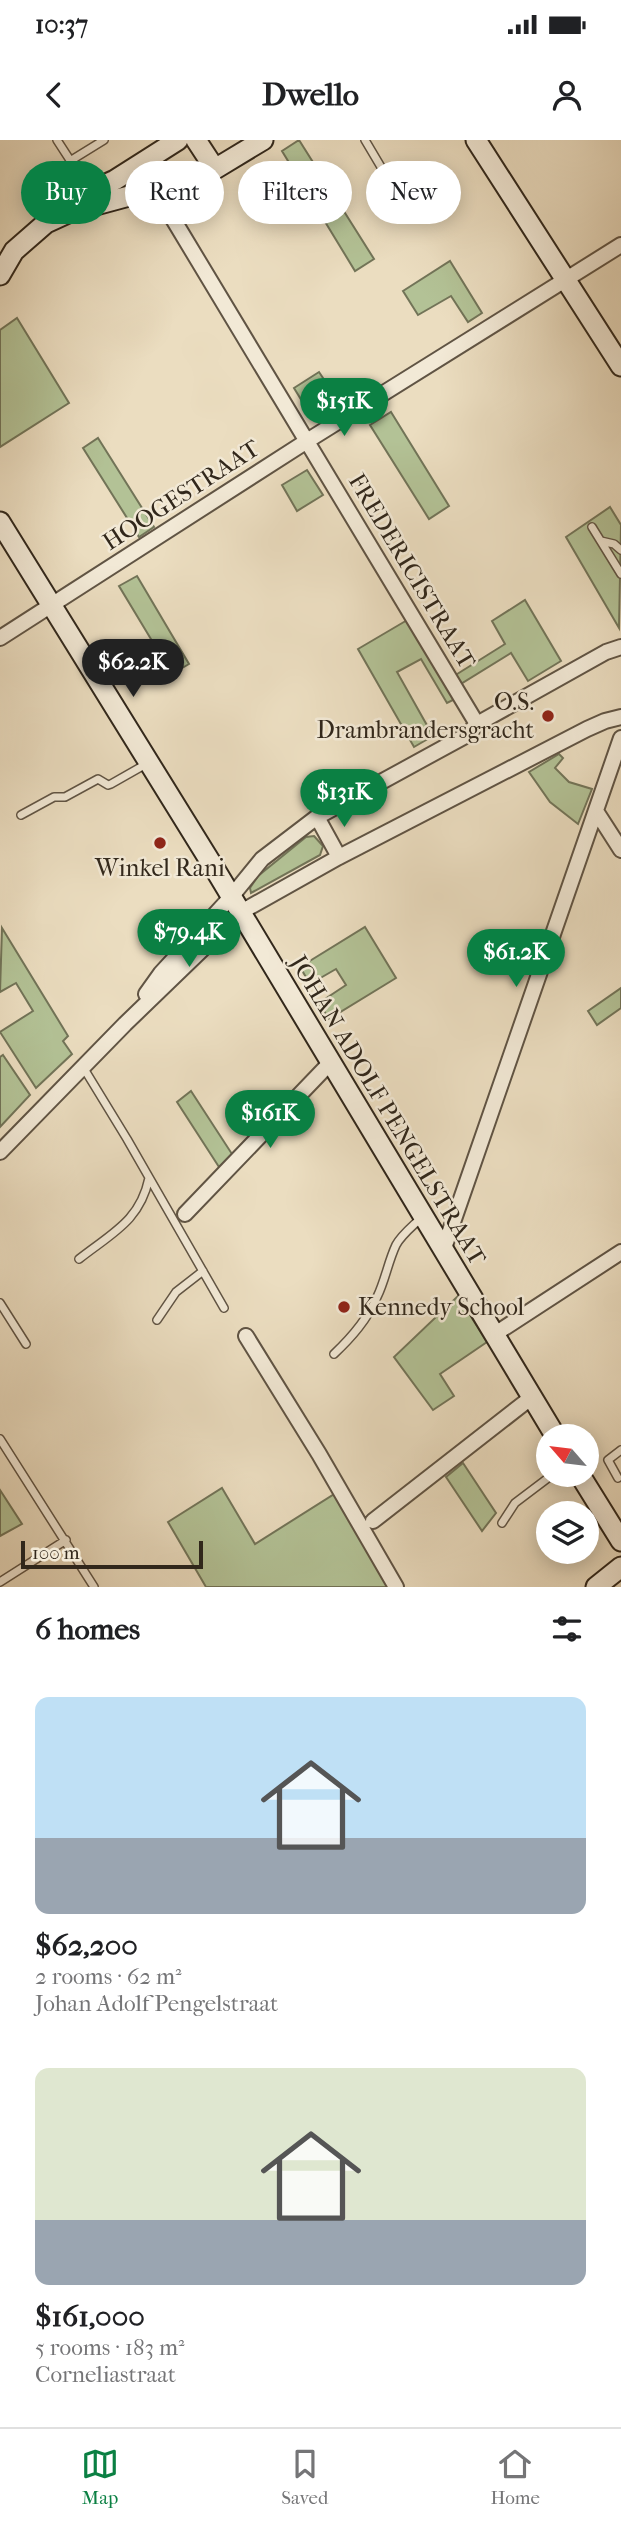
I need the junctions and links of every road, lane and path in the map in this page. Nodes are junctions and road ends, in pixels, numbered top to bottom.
1 (57, 140) edge
2 (104, 140) edge
3 (178, 140) edge
4 (197, 140) edge
5 (263, 140) edge
6 (365, 140) edge
7 (476, 140) edge
8 (71, 161) joint
9 (210, 161) edge
10 (377, 161) edge
11 (224, 164) edge
12 (111, 186) edge
13 (27, 224) edge
14 (45, 224) edge
15 (176, 224) edge
16 (621, 245) edge
17 (0, 248) edge
18 (0, 275) edge
19 (566, 280) junction
20 (621, 366) edge
21 (307, 440) junction
22 (0, 522) edge
23 (592, 527) dead end
24 (601, 541) junction
25 (621, 550) edge
26 (621, 574) edge
27 (52, 606) junction
28 (0, 638) edge
29 (621, 647) edge
30 (621, 717) edge
31 (477, 724) junction
32 (621, 738) edge
33 (148, 763) junction
34 (596, 811) junction
35 (22, 815) dead end
36 (317, 817) junction
37 (621, 850) edge
38 (339, 857) junction
39 (236, 904) junction
40 (330, 1063) junction
41 (83, 1068) junction
42 (0, 1152) edge
43 (149, 1177) junction
44 (185, 1214) dead end
45 (423, 1217) junction
46 (443, 1251) junction
47 (621, 1252) edge
48 (79, 1259) dead end
49 (203, 1270) junction
50 (0, 1303) edge
51 (224, 1308) dead end
52 (157, 1320) dead end
53 (495, 1334) junction
54 (246, 1336) dead end
55 (26, 1344) dead end
56 (334, 1354) dead end
57 (532, 1397) junction
58 (548, 1424) edge
59 (0, 1439) edge
60 (621, 1450) edge
61 (618, 1478) dead end
62 (536, 1487) edge
63 (588, 1488) edge
64 (373, 1521) dead end
65 (502, 1522) dead end
66 (66, 1540) junction
67 (621, 1541) edge
68 (621, 1567) edge
69 (0, 1582) edge
70 (621, 1584) edge
71 (94, 1587) edge
72 (396, 1587) edge
73 (596, 1587) edge
74 (617, 1587) edge

1 - 8 lane
2 - 8 lane
3 - 12 main road
4 - 9 main road
5 - 11 main road
6 - 10 lane
7 - 19 main road
13 - 17 main road
14 - 18 main road
15 - 21 street, FREDERICISTRAAT
16 - 19 street, HOOGESTRAAT
19 - 20 main road
19 - 21 street, HOOGESTRAAT
21 - 27 street, HOOGESTRAAT
21 - 31 street, FREDERICISTRAAT
22 - 27 main road, JOHAN ADOLF PENGELSTRAAT
23 - 24 lane
24 - 25 lane
24 - 26 lane
27 - 28 street, HOOGESTRAAT
27 - 33 main road, JOHAN ADOLF PENGELSTRAAT
29 - 31 street
30 - 38 street
31 - 36 street
32 - 34 street
33 - 35 lane
33 - 39 main road, JOHAN ADOLF PENGELSTRAAT
34 - 37 street
34 - 46 street
36 - 38 street
36 - 39 street
38 - 39 street
39 - 40 main road, JOHAN ADOLF PENGELSTRAAT
39 - 41 street
40 - 44 street
40 - 45 main road, JOHAN ADOLF PENGELSTRAAT
41 - 42 street
41 - 43 lane
43 - 48 lane
43 - 49 lane
45 - 46 main road, JOHAN ADOLF PENGELSTRAAT
45 - 56 lane
46 - 53 main road, JOHAN ADOLF PENGELSTRAAT
47 - 53 street
49 - 51 lane
49 - 52 lane
50 - 55 lane
53 - 57 main road, JOHAN ADOLF PENGELSTRAAT
54 - 72 street
57 - 58 main road, JOHAN ADOLF PENGELSTRAAT
57 - 64 street
59 - 66 lane
60 - 61 lane
62 - 65 lane
63 - 67 main road
66 - 69 lane
66 - 71 lane
68 - 73 main road
70 - 74 main road

